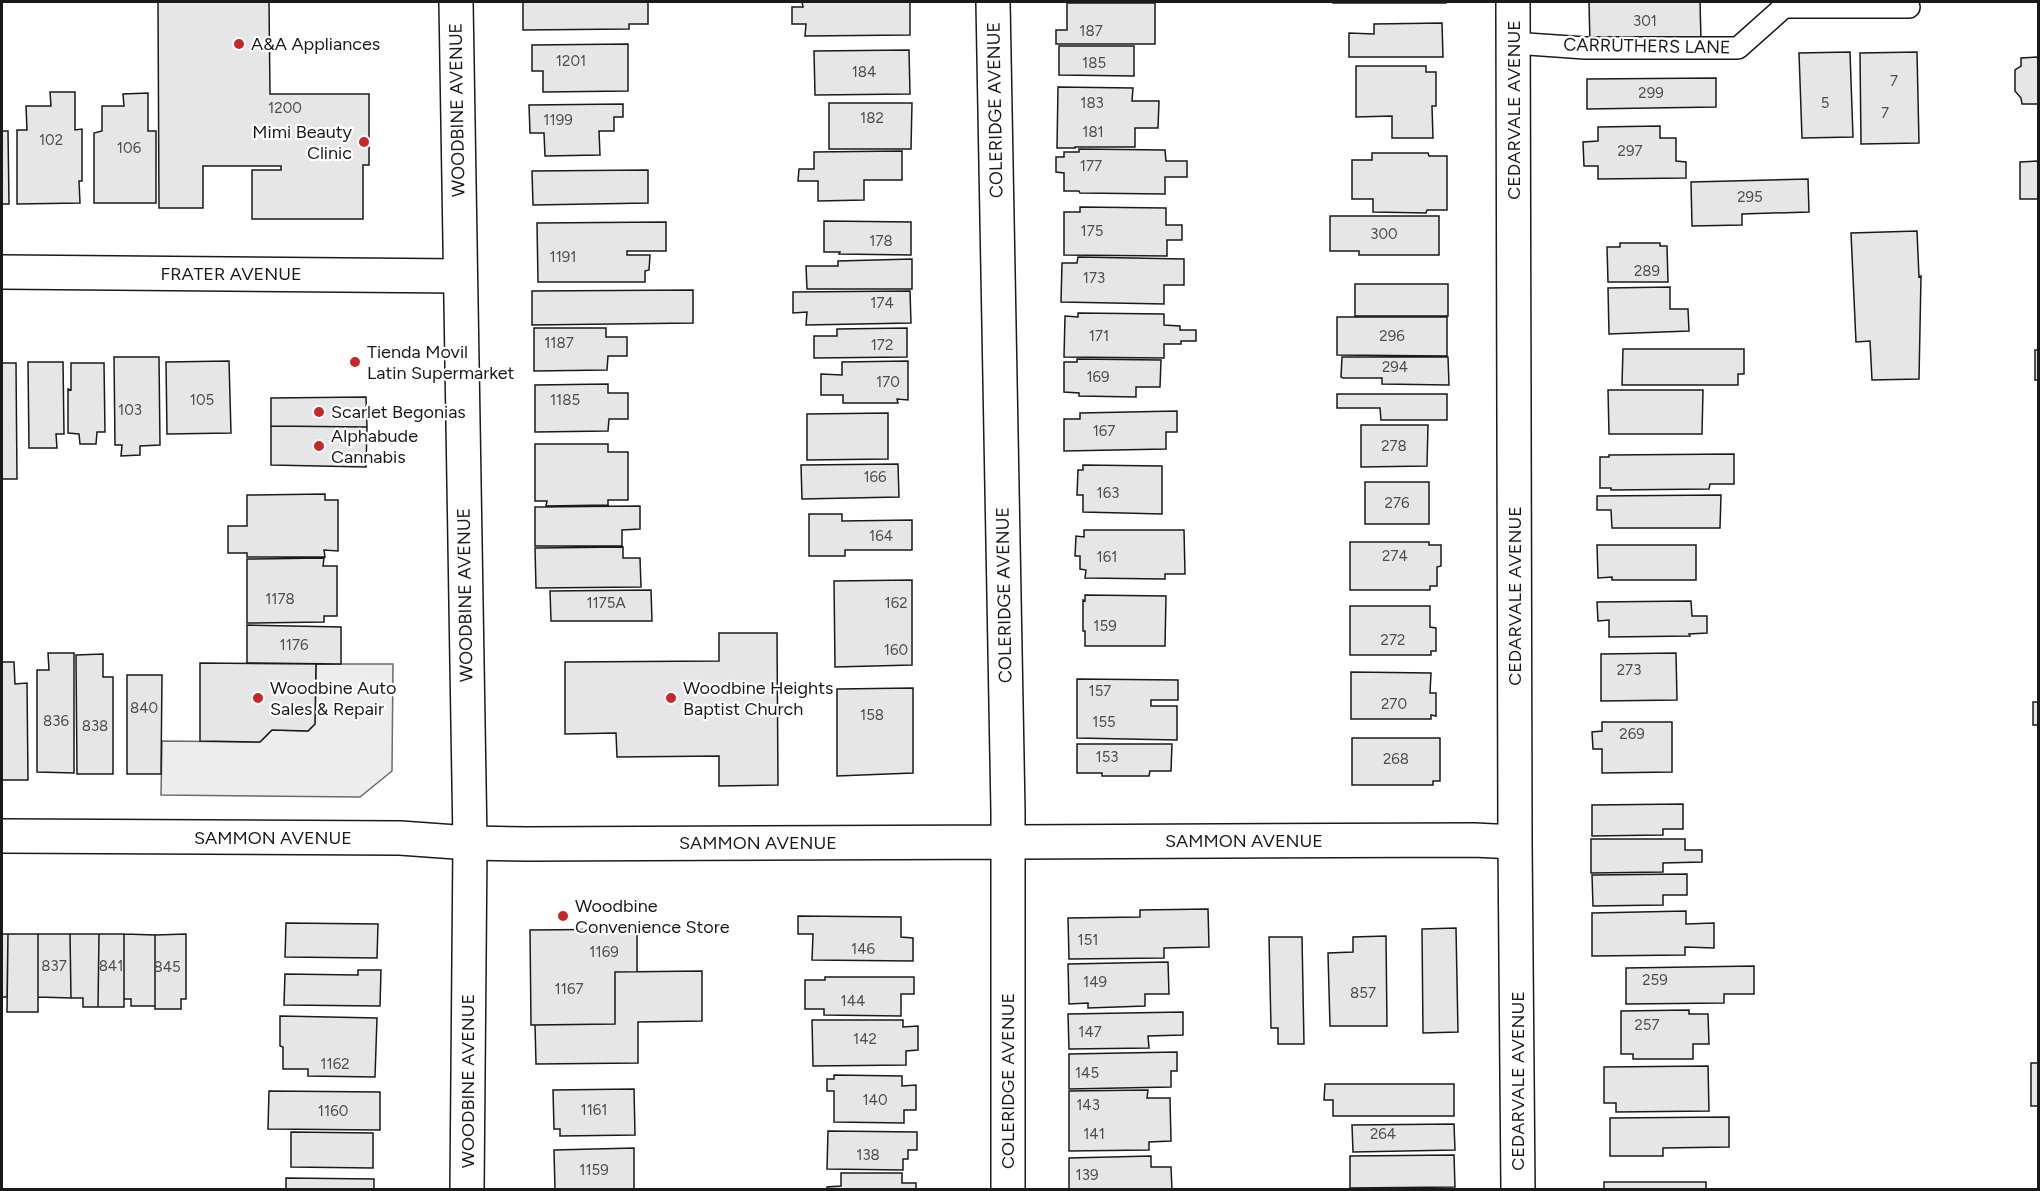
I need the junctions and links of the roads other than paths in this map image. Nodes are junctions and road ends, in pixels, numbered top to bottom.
1 (456, 2) edge
2 (993, 2) edge
3 (1513, 2) edge
4 (1909, 7) dead end
5 (1514, 43) junction
6 (2, 272) edge
7 (460, 276) junction
8 (2, 836) edge
9 (1515, 842) junction
10 (470, 843) junction
11 (1008, 843) junction
12 (467, 1190) edge
13 (1008, 1190) edge
14 (1518, 1190) edge

1 - 7 street, WOODBINE AVENUE
2 - 11 street, COLERIDGE AVENUE
3 - 5 street, CEDARVALE AVENUE
4 - 5 lane, CARRUTHERS LANE
5 - 9 street, CEDARVALE AVENUE
6 - 7 street, FRATER AVENUE
7 - 10 street, WOODBINE AVENUE
8 - 10 street, SAMMON AVENUE
9 - 11 street, SAMMON AVENUE
9 - 14 street, CEDARVALE AVENUE
10 - 11 street, SAMMON AVENUE
10 - 12 street, WOODBINE AVENUE
11 - 13 street, COLERIDGE AVENUE

